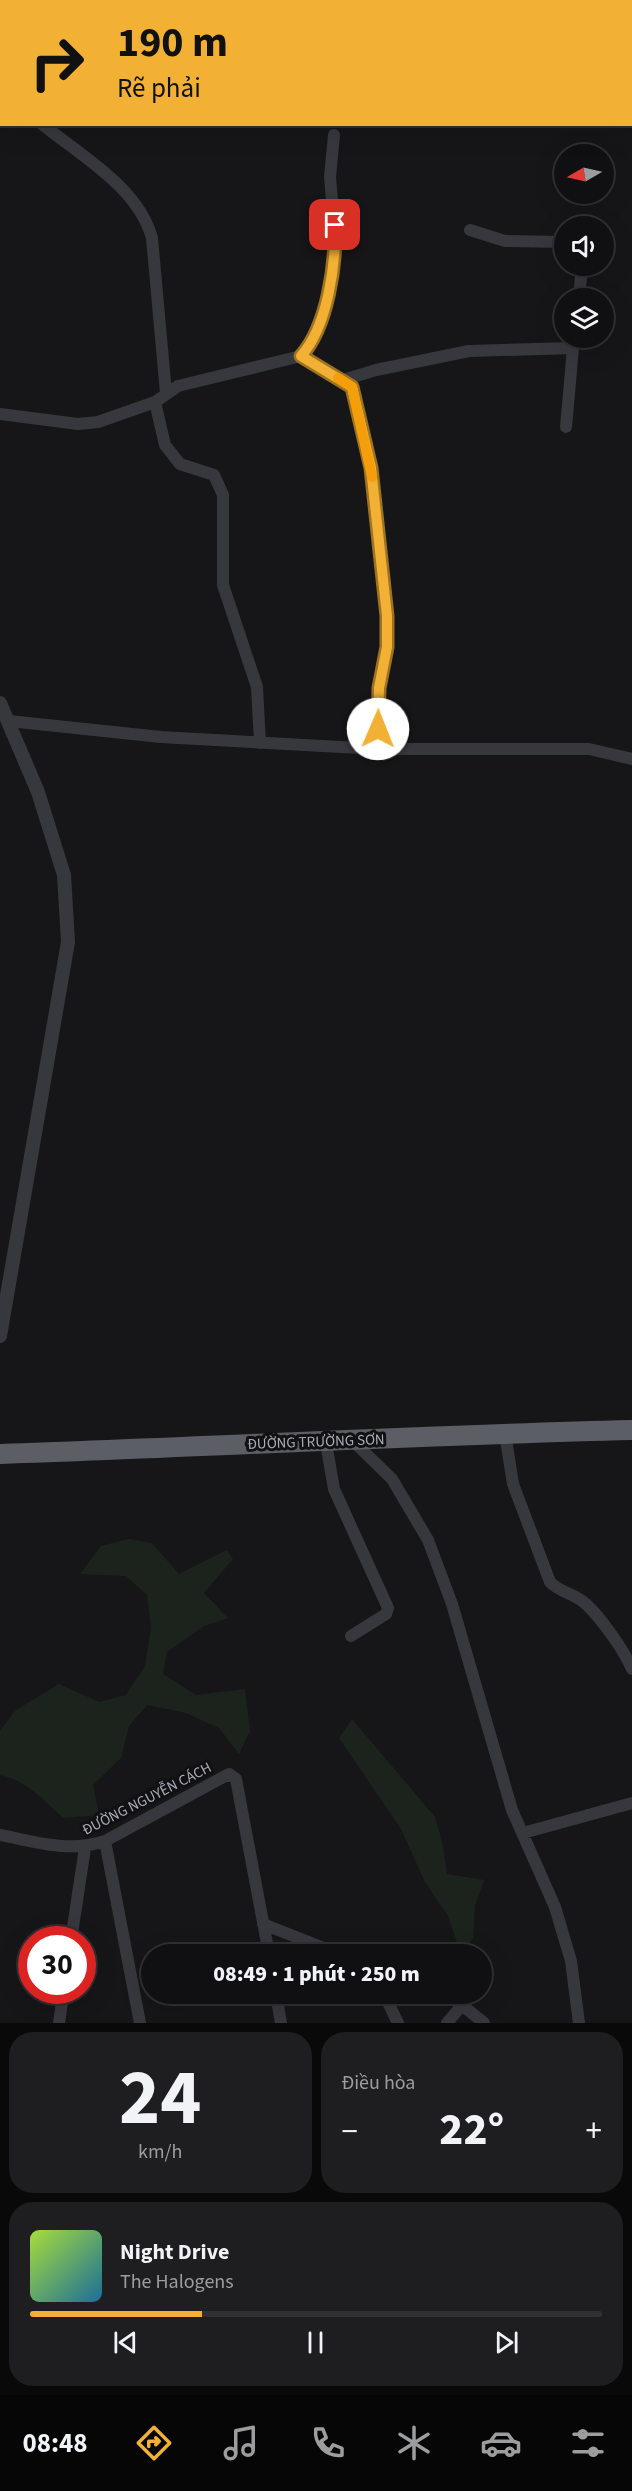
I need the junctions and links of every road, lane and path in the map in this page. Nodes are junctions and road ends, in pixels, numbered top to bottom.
1 (44, 126) edge
2 (334, 135) dead end
3 (470, 230) dead end
4 (554, 242) edge
5 (554, 345) edge
6 (574, 348) edge
7 (301, 356) junction
8 (343, 380) junction
9 (166, 393) junction
10 (155, 402) junction
11 (0, 414) edge
12 (566, 427) dead end
13 (0, 703) edge
14 (9, 721) junction
15 (260, 743) junction
16 (378, 749) junction
17 (632, 759) edge
18 (0, 1336) edge
19 (632, 1430) edge
20 (505, 1433) junction
21 (353, 1441) junction
22 (326, 1443) junction
23 (0, 1454) edge
24 (351, 1636) dead end
25 (632, 1669) edge
26 (632, 1803) edge
27 (523, 1833) junction
28 (0, 1835) edge
29 (105, 1841) junction
30 (85, 1848) junction
31 (263, 1924) junction
32 (73, 1926) edge
33 (267, 1944) edge
34 (314, 1944) edge
35 (62, 2004) edge
36 (278, 2004) edge
37 (389, 2004) edge
38 (59, 2023) edge
39 (140, 2023) edge
40 (281, 2023) edge
41 (398, 2023) edge
42 (447, 2023) edge
43 (484, 2023) edge
44 (579, 2023) edge

1 - 9 street
2 - 7 street
3 - 4 street
5 - 8 street
6 - 12 street
7 - 8 street
7 - 9 street
8 - 16 street
9 - 10 street
10 - 11 street
10 - 15 street
13 - 14 street
14 - 15 street
14 - 18 street
15 - 16 street
16 - 17 street
19 - 20 highway, ĐƯỜNG TRƯỜNG SƠN
20 - 21 highway, ĐƯỜNG TRƯỜNG SƠN
20 - 25 street
21 - 22 highway, ĐƯỜNG TRƯỜNG SƠN
21 - 27 street
22 - 23 highway, ĐƯỜNG TRƯỜNG SƠN
22 - 24 street
26 - 27 street
27 - 44 street
28 - 30 street, ĐƯỜNG NGUYỄN CÁCH
29 - 30 street, ĐƯỜNG NGUYỄN CÁCH
29 - 31 street, ĐƯỜNG NGUYỄN CÁCH
29 - 39 street
30 - 32 street
31 - 33 street, ĐƯỜNG NGUYỄN CÁCH
31 - 34 street
35 - 38 street
36 - 40 street
37 - 41 street
42 - 43 street

